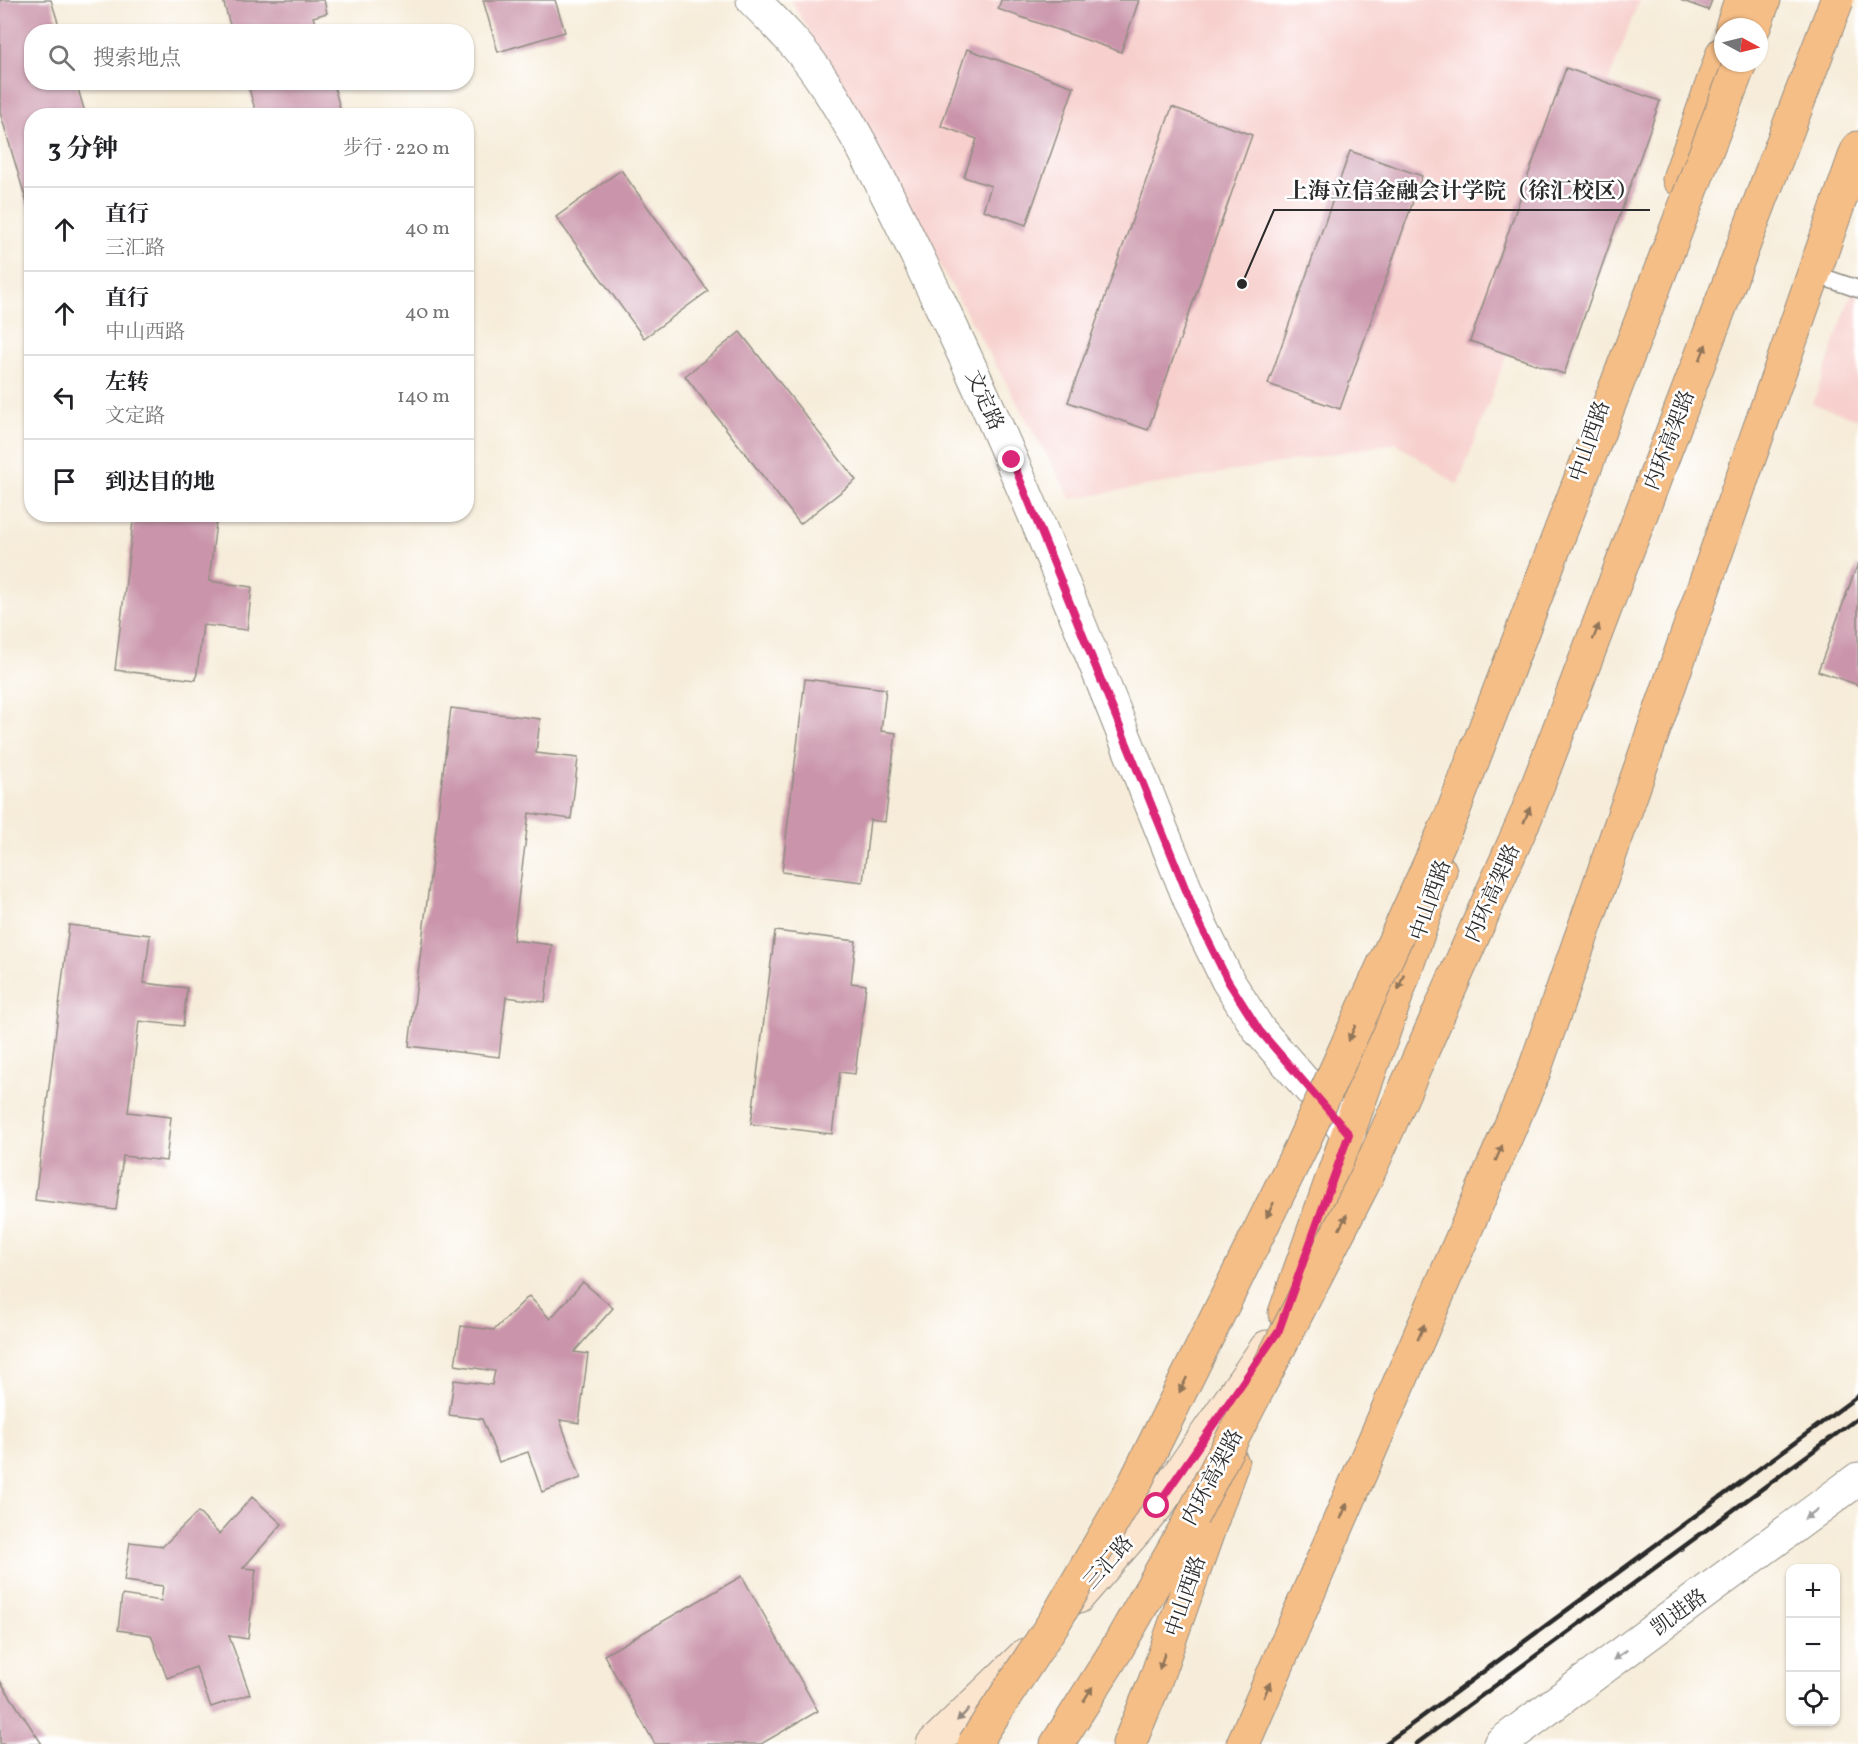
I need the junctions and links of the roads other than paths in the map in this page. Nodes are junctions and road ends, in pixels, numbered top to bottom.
1 (753, 0) edge
2 (1742, 0) edge
3 (1764, 0) edge
4 (1837, 0) edge
5 (1735, 18) edge
6 (1757, 18) edge
7 (1716, 72) edge
8 (1737, 72) edge
9 (1858, 148) edge
10 (1815, 274) junction
11 (1858, 289) edge
12 (1349, 1134) junction
13 (1279, 1330) junction
14 (1858, 1479) edge
15 (933, 1744) edge
16 (974, 1744) edge
17 (1058, 1744) edge
18 (1129, 1744) edge
19 (1244, 1744) edge
20 (1500, 1744) edge

1 - 12 street, 文定路
2 - 5 main road
3 - 6 main road
17 -> 4 main road, 内环高架路, bridge
7 -> 12 main road, 中山西路
8 -> 16 main road, bridge
9 - 10 main road
10 - 11 lane
19 -> 10 main road
12 - 13 main road, 中山西路
13 -> 15 street, 三汇路
13 -> 18 main road, 中山西路
14 -> 20 street, 凯进路

